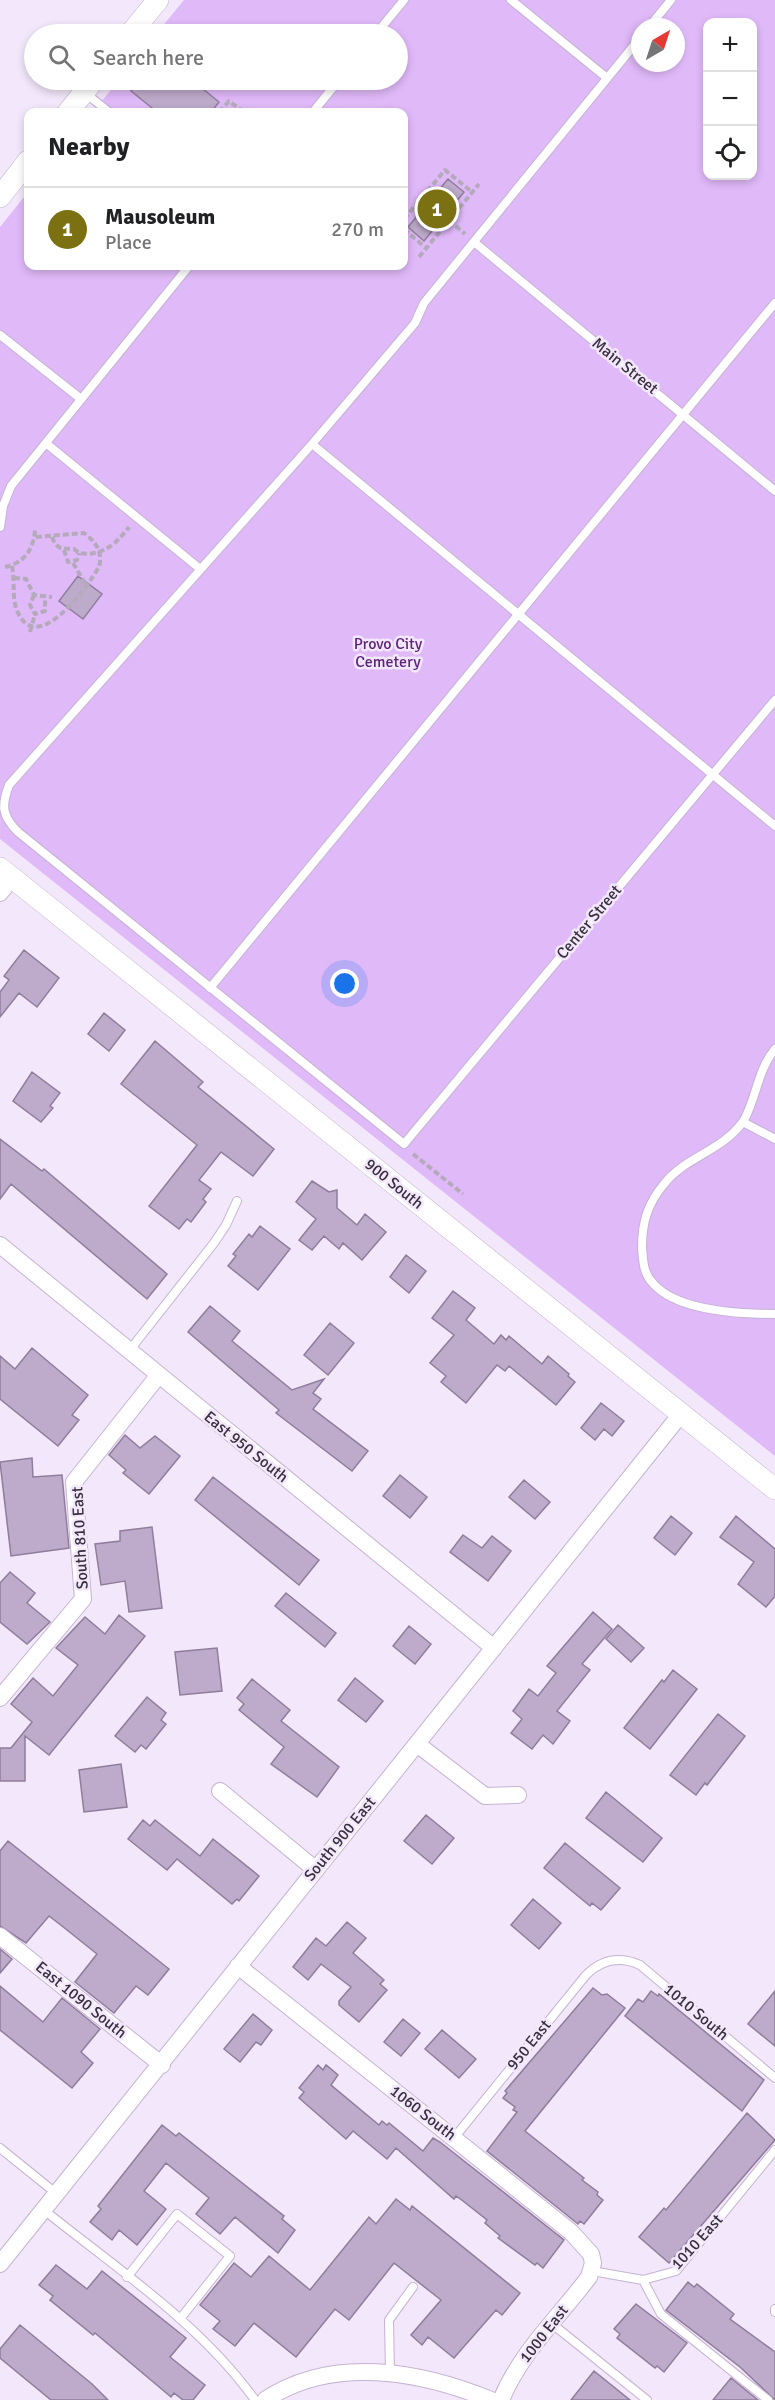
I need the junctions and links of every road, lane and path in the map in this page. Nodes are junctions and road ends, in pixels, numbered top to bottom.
1 (158, 0) edge
2 (404, 0) edge
3 (511, 0) edge
4 (671, 0) edge
5 (656, 18) edge
6 (138, 24) edge
7 (384, 24) edge
8 (631, 49) edge
9 (607, 78) junction
10 (86, 90) edge
11 (92, 90) edge
12 (331, 90) edge
13 (71, 108) edge
14 (106, 108) edge
15 (223, 108) edge
16 (239, 108) edge
17 (316, 108) edge
18 (24, 166) edge
19 (479, 184) dead end
20 (472, 192) junction
21 (0, 197) edge
22 (408, 214) edge
23 (449, 220) junction
24 (408, 232) edge
25 (474, 242) junction
26 (426, 248) junction
27 (419, 257) dead end
28 (186, 270) edge
29 (775, 303) edge
30 (0, 335) edge
31 (81, 399) junction
32 (683, 413) junction
33 (46, 444) junction
34 (312, 444) junction
35 (775, 491) edge
36 (137, 517) junction
37 (0, 527) edge
38 (35, 530) dead end
39 (35, 537) junction
40 (52, 537) junction
41 (64, 550) junction
42 (99, 552) junction
43 (79, 553) junction
44 (73, 563) junction
45 (12, 566) junction
46 (5, 567) dead end
47 (199, 568) junction
48 (14, 578) junction
49 (86, 585) junction
50 (34, 596) junction
51 (52, 597) dead end
52 (45, 598) junction
53 (519, 613) junction
54 (35, 614) junction
55 (32, 625) junction
56 (30, 632) dead end
57 (775, 700) edge
58 (713, 774) junction
59 (775, 826) edge
60 (4, 880) edge
61 (210, 988) junction
62 (775, 1049) edge
63 (743, 1122) junction
64 (775, 1139) edge
65 (404, 1144) junction
66 (463, 1194) dead end
67 (237, 1201) dead end
68 (0, 1245) edge
69 (775, 1314) edge
70 (129, 1351) junction
71 (158, 1376) junction
72 (681, 1414) junction
73 (775, 1490) edge
74 (494, 1648) junction
75 (0, 1698) edge
76 (417, 1744) junction
77 (220, 1791) dead end
78 (518, 1795) dead end
79 (316, 1870) junction
80 (0, 1936) edge
81 (610, 1960) joint
82 (238, 1966) junction
83 (162, 2065) junction
84 (775, 2078) edge
85 (454, 2138) junction
86 (0, 2148) edge
87 (775, 2150) edge
88 (57, 2194) junction
89 (44, 2210) junction
90 (0, 2264) edge
91 (592, 2271) junction
92 (127, 2277) junction
93 (643, 2280) junction
94 (413, 2287) dead end
95 (180, 2319) junction
96 (550, 2323) junction
97 (390, 2374) junction
98 (255, 2400) edge
99 (265, 2400) edge
100 (491, 2400) edge
101 (501, 2400) edge
102 (647, 2400) edge
103 (768, 2400) edge

1 - 6 street
2 - 7 lane
3 - 9 lane
4 - 5 lane
8 - 9 lane
9 - 25 lane
10 - 13 street
11 - 14 lane
12 - 17 lane
15 - 16 path
18 - 21 street
19 - 20 path
20 - 22 path
20 - 23 path
23 - 25 path
23 - 26 path
24 - 26 path
25 - 32 lane, Main Street
25 - 34 lane
26 - 27 path
28 - 31 lane
29 - 32 lane
30 - 31 lane
31 - 33 lane
32 - 35 lane, Main Street
32 - 53 lane
33 - 36 lane
33 - 37 lane
34 - 47 lane
34 - 53 lane
36 - 42 path
36 - 47 lane
38 - 39 path
39 - 40 path
39 - 45 path
40 - 41 path
40 - 42 path
41 - 43 path
41 - 44 path
42 - 43 path
42 - 49 path
43 - 44 path
44 - 49 path
45 - 46 path
45 - 48 path
47 - 61 lane
48 - 50 path
48 - 55 path
49 - 55 path
50 - 52 path
50 - 54 path
51 - 52 path
52 - 54 path
53 - 58 lane
53 - 61 lane
54 - 55 path
55 - 56 path
57 - 58 lane, Center Street
58 - 59 lane
58 - 65 lane, Center Street
60 - 72 street, 900 South
61 - 65 lane
62 - 63 lane
63 - 64 lane
63 - 69 lane
65 - 66 path
67 - 70 lane
68 - 70 street, East 950 South
70 - 71 street, East 950 South
71 - 74 street, East 950 South
71 - 75 street, South 810 East
72 - 73 street, 900 South
72 - 74 street, South 900 East
74 - 76 street, South 900 East
76 - 78 street
76 - 79 street, South 900 East
77 - 79 street
79 - 82 street, South 900 East
80 - 83 street, East 1090 South
81 - 84 lane, 1010 South
81 - 85 lane, 950 East
82 - 83 street, South 900 East
82 - 85 street, 1060 South
83 - 88 street, South 900 East
85 - 91 street, 1060 South
86 - 88 lane
87 - 93 lane, 1010 East
88 - 89 street, South 900 East
89 - 90 street, South 900 East
89 - 92 lane
91 - 93 lane, 1010 East
91 - 96 street, 1000 East
92 - 95 lane
92 - 95 lane
93 - 103 lane
94 - 97 lane
95 - 98 lane
96 - 101 street, 1000 East
96 - 102 lane
97 - 99 street
97 - 100 street

